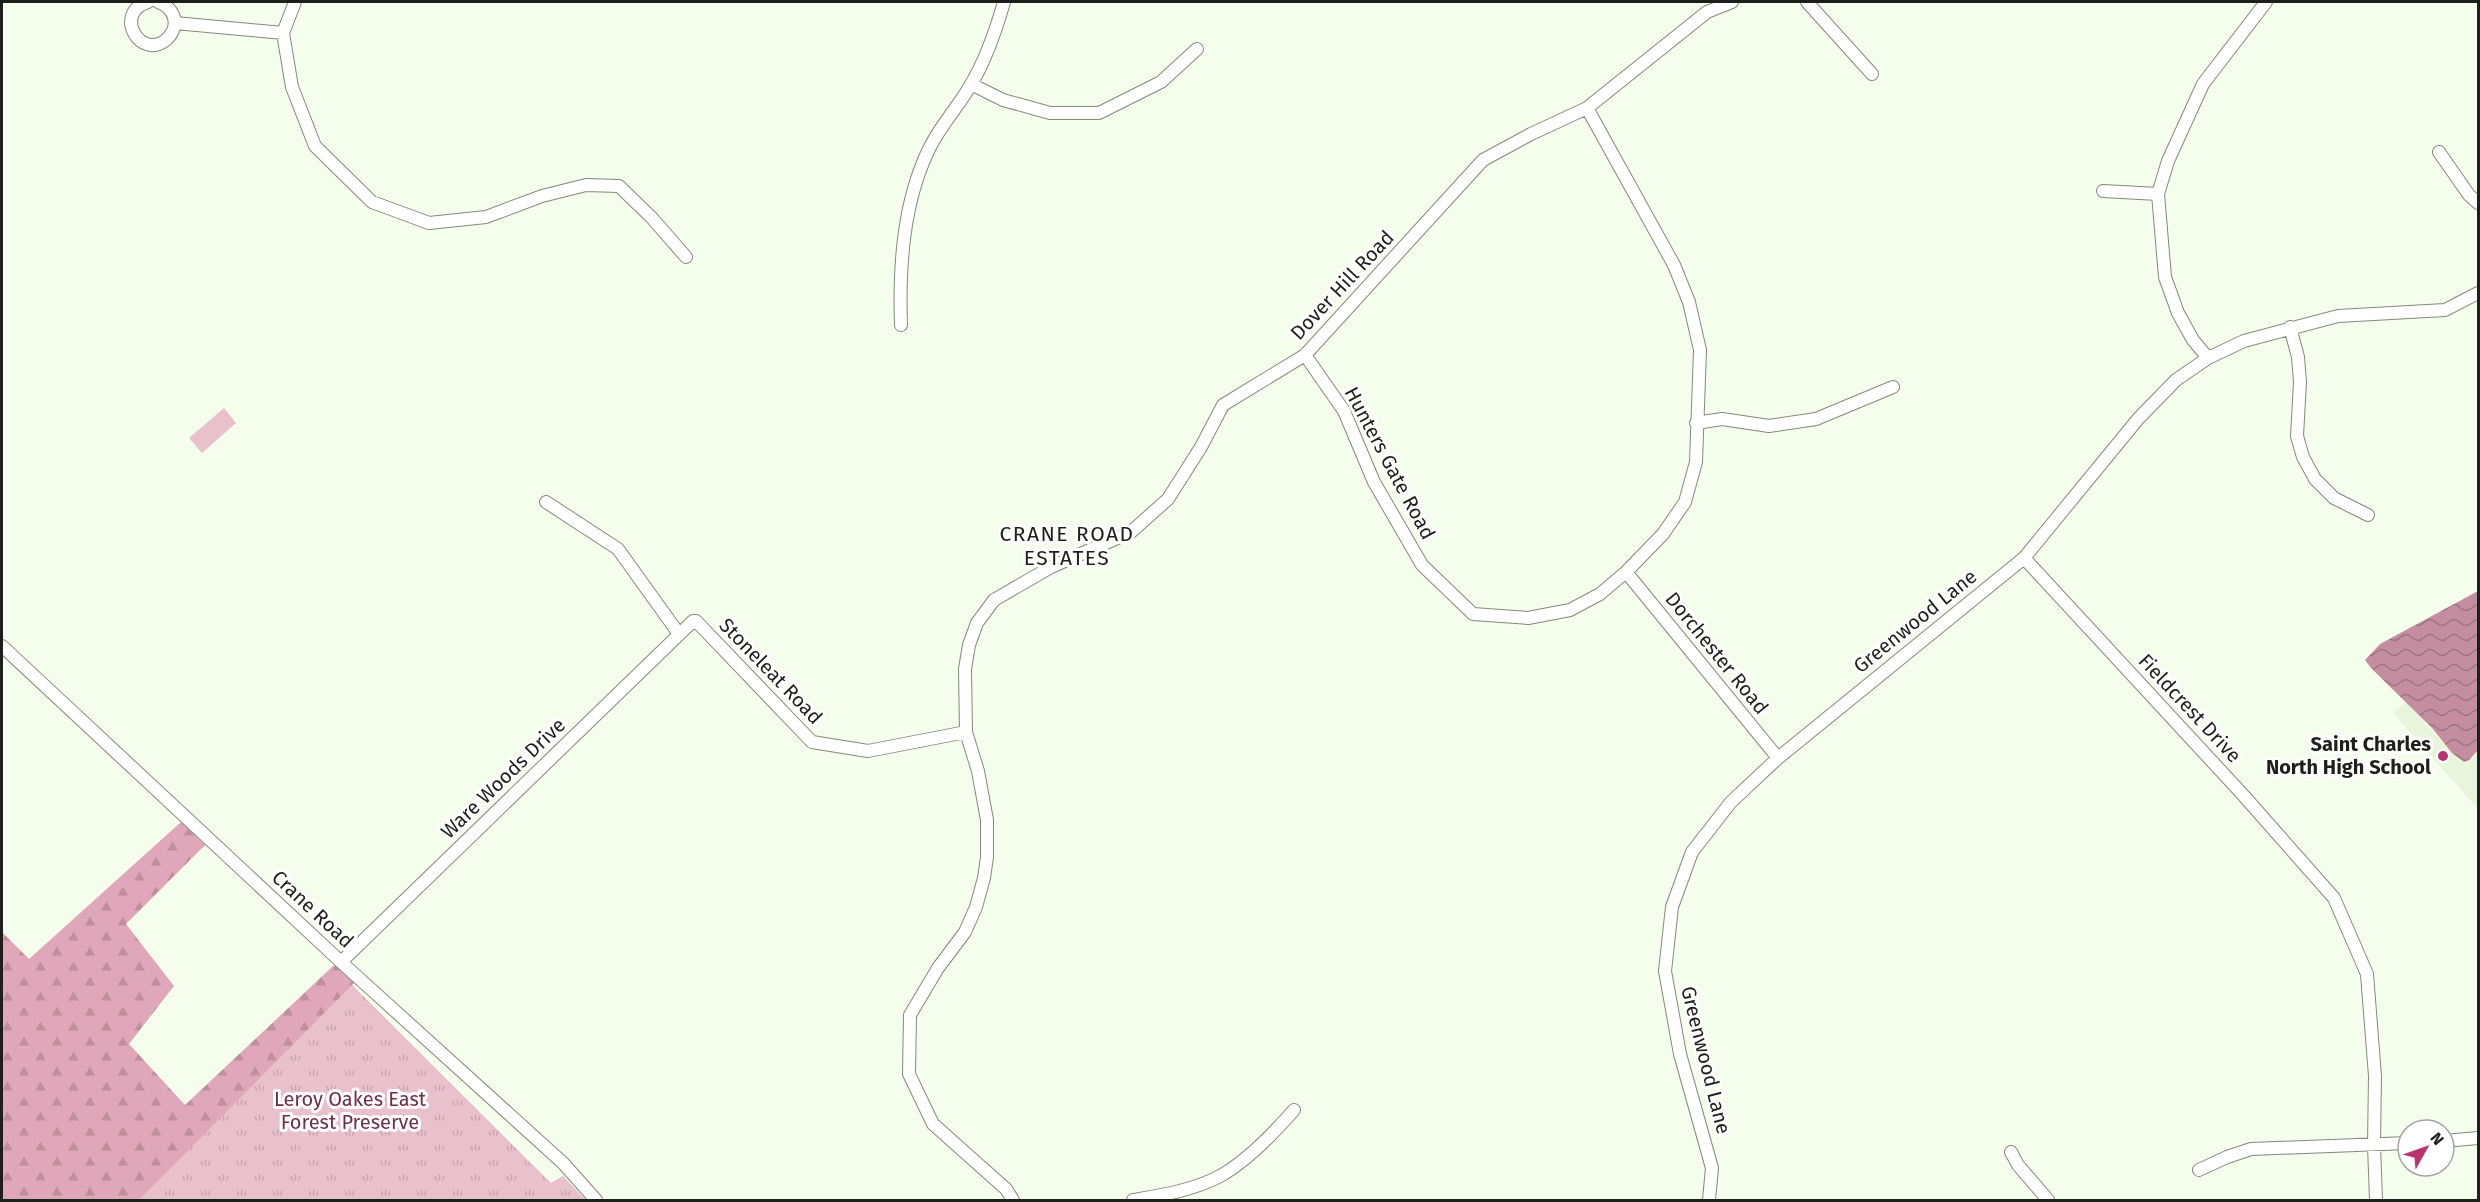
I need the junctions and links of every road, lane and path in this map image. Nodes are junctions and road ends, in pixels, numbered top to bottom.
1 (148, 2) edge
2 (158, 2) edge
3 (294, 2) edge
4 (1004, 2) edge
5 (1732, 2) edge
6 (1807, 2) edge
7 (2266, 2) edge
8 (175, 23) junction
9 (283, 33) junction
10 (1197, 49) dead end
11 (1872, 74) dead end
12 (971, 84) junction
13 (1587, 108) junction
14 (2439, 152) dead end
15 (2103, 191) dead end
16 (2158, 194) junction
17 (2478, 202) edge
18 (686, 257) dead end
19 (2478, 293) edge
20 (901, 325) dead end
21 (2290, 327) junction
22 (1305, 355) junction
23 (2208, 358) junction
24 (1893, 387) dead end
25 (1696, 423) junction
26 (546, 502) dead end
27 (2368, 515) dead end
28 (2024, 558) junction
29 (1626, 572) junction
30 (693, 621) joint
31 (680, 634) junction
32 (2, 646) edge
33 (966, 732) junction
34 (1778, 758) junction
35 (341, 962) junction
36 (1294, 1110) dead end
37 (2478, 1138) edge
38 (2456, 1140) edge
39 (2396, 1144) edge
40 (2374, 1145) junction
41 (2011, 1152) dead end
42 (2199, 1170) dead end
43 (596, 1200) edge
44 (1013, 1200) edge
45 (1133, 1200) edge
46 (1709, 1200) edge
47 (2048, 1200) edge
48 (2376, 1200) edge

1 - 8 street
2 - 8 street
3 - 9 street
4 - 12 street
5 - 13 street, Dover Hill Road
6 - 11 street
7 - 16 street
8 - 9 street
9 - 18 street
10 - 12 street
12 - 20 street
13 - 22 street, Dover Hill Road
13 - 25 street, Hunters Gate Road
14 - 17 street
15 - 16 street
16 - 23 street
19 - 21 street, Greenwood Lane
21 - 23 street, Greenwood Lane
21 - 27 street
22 - 29 street, Hunters Gate Road
22 - 33 street, Dover Hill Road
23 - 28 street, Greenwood Lane
24 - 25 street
25 - 29 street, Hunters Gate Road
26 - 31 street
28 - 34 street, Greenwood Lane
28 - 40 street, Fieldcrest Drive
29 - 34 street, Dorchester Road
30 - 31 street, Ware Woods Drive
30 - 33 street, Stoneleat Road
31 - 35 street, Ware Woods Drive
32 - 35 street, Crane Road
33 - 44 street, Dover Hill Road
34 - 46 street, Greenwood Lane
35 - 43 street, Crane Road
36 - 45 street
37 - 38 street
39 - 40 street
40 - 42 street
40 - 48 street, Fieldcrest Drive
41 - 47 street

